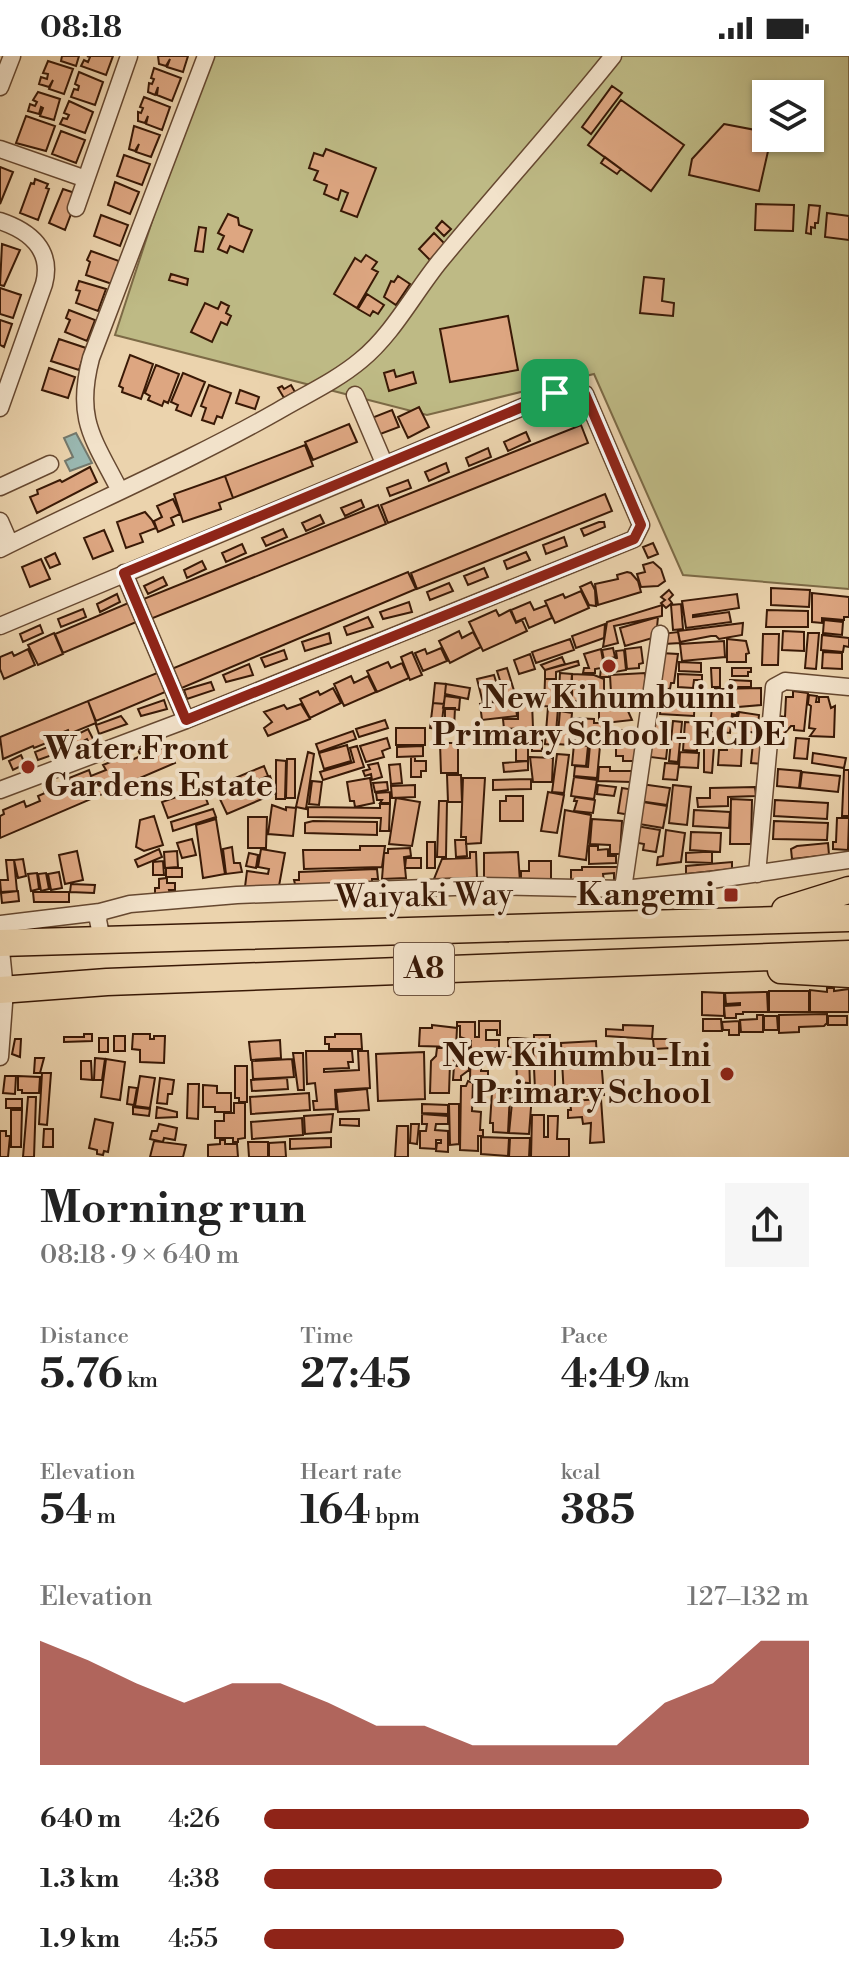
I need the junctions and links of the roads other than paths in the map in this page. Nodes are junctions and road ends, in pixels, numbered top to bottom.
1 (12, 56) edge
2 (129, 56) edge
3 (206, 56) edge
4 (613, 56) edge
5 (0, 87) edge
6 (0, 149) edge
7 (86, 179) junction
8 (76, 208) dead end
9 (0, 221) edge
10 (355, 395) dead end
11 (0, 408) edge
12 (384, 463) junction
13 (50, 464) dead end
14 (0, 487) edge
15 (120, 491) junction
16 (0, 521) edge
17 (5, 547) edge
18 (124, 573) junction
19 (0, 626) edge
20 (660, 634) dead end
21 (849, 687) edge
22 (186, 720) junction
23 (0, 790) edge
24 (849, 860) edge
25 (757, 874) junction
26 (623, 889) junction
27 (849, 890) edge
28 (100, 912) junction
29 (849, 918) edge
30 (723, 923) junction
31 (0, 924) edge
32 (434, 930) junction
33 (102, 940) junction
34 (0, 942) edge
35 (849, 954) edge
36 (655, 963) junction
37 (435, 969) junction
38 (849, 974) edge
39 (3, 990) edge
40 (0, 1057) edge

1 - 5 street
2 - 7 street
3 - 15 street
4 - 15 street
6 - 7 street
7 - 8 street
9 - 11 street
10 - 12 street
12 - 18 street
12 - 22 street
13 - 14 street
15 - 17 street
16 - 17 street
18 - 19 street
18 - 22 street
20 - 26 street
21 - 25 street
22 - 23 street
24 - 25 street
25 - 26 street
26 - 28 street
27 - 30 highway
28 - 31 street
28 - 33 street
29 - 30 highway, Waiyaki Way / A8
30 - 32 highway, Waiyaki Way / A8
32 - 33 highway, Waiyaki Way / A8
32 - 37 highway
33 - 34 highway, Waiyaki Way / A8
34 - 39 street
35 - 36 highway, A8
36 - 37 highway, A8
36 - 38 highway, A8
37 - 39 highway, A8
39 - 40 street

